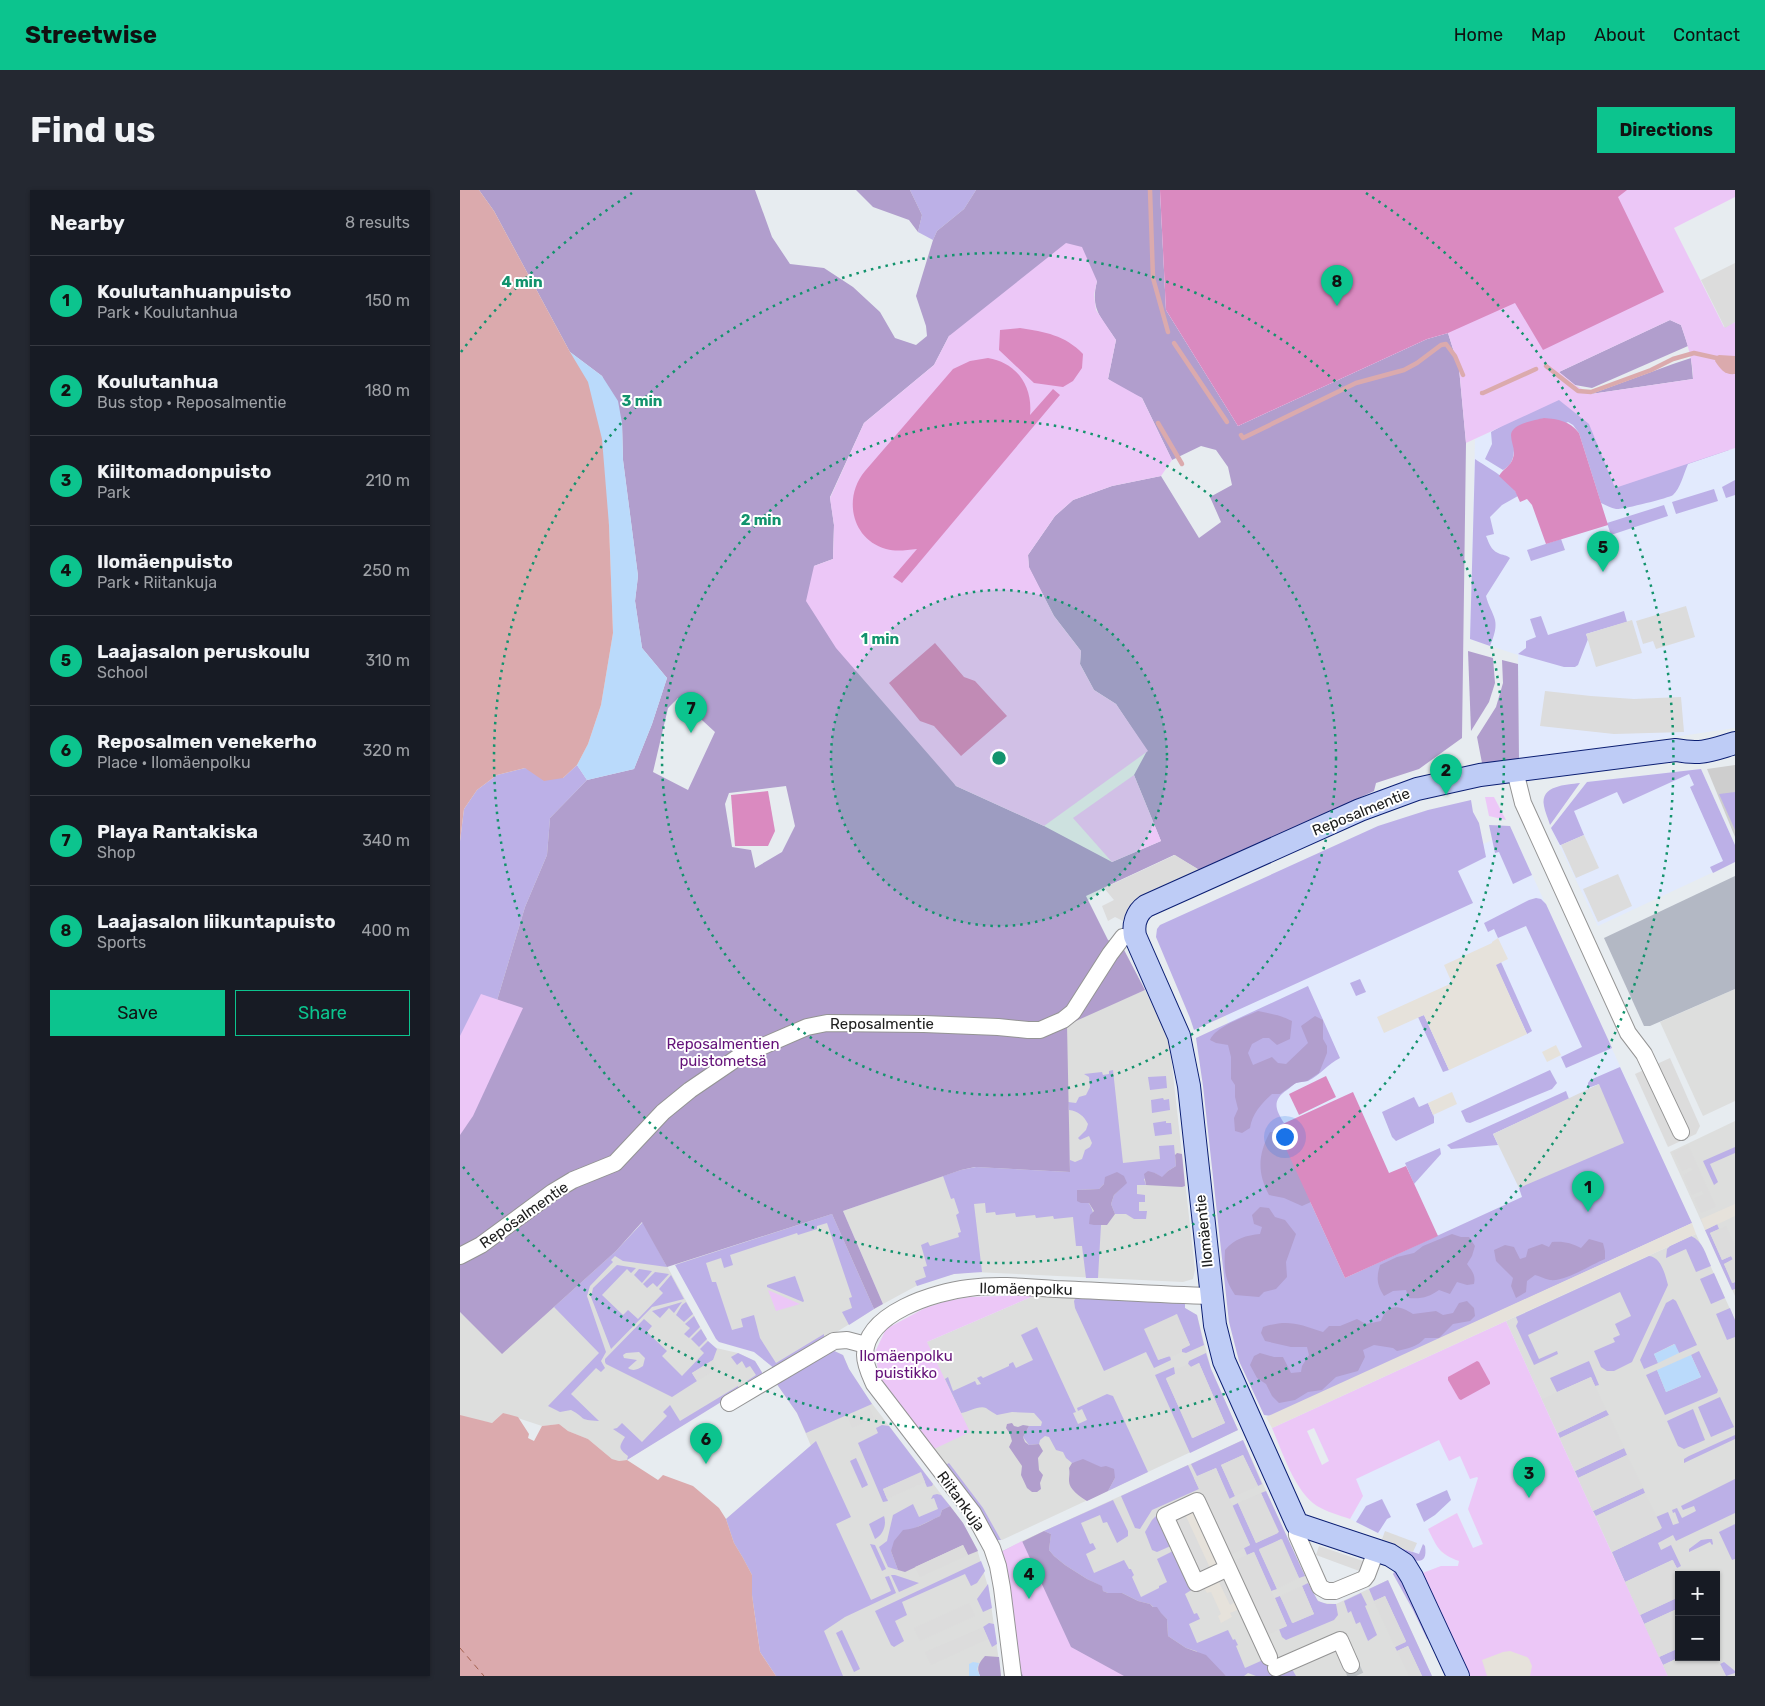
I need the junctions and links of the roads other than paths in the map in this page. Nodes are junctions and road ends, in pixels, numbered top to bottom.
1 (1734, 743) edge
2 (1515, 770) junction
3 (1128, 934) junction
4 (1681, 1132) dead end
5 (460, 1256) edge
6 (1212, 1296) junction
7 (866, 1345) junction
8 (729, 1403) dead end
9 (1298, 1524) junction
10 (1376, 1551) junction
11 (1228, 1568) junction
12 (1351, 1664) tunnel mouth
13 (1013, 1676) edge
14 (1458, 1676) edge

1 - 2 street, Reposalmentie
2 - 3 street, Reposalmentie
2 - 4 street
3 - 5 street, Reposalmentie
3 - 6 street, Ilomäentie
6 - 7 street, Ilomäenpolku
6 - 9 street, Ilomäentie
7 - 8 street
7 - 13 street, Riitankuja
9 - 10 street
9 - 10 street, Ilomäentie
10 - 14 street
11 - 11 street
11 - 12 street

